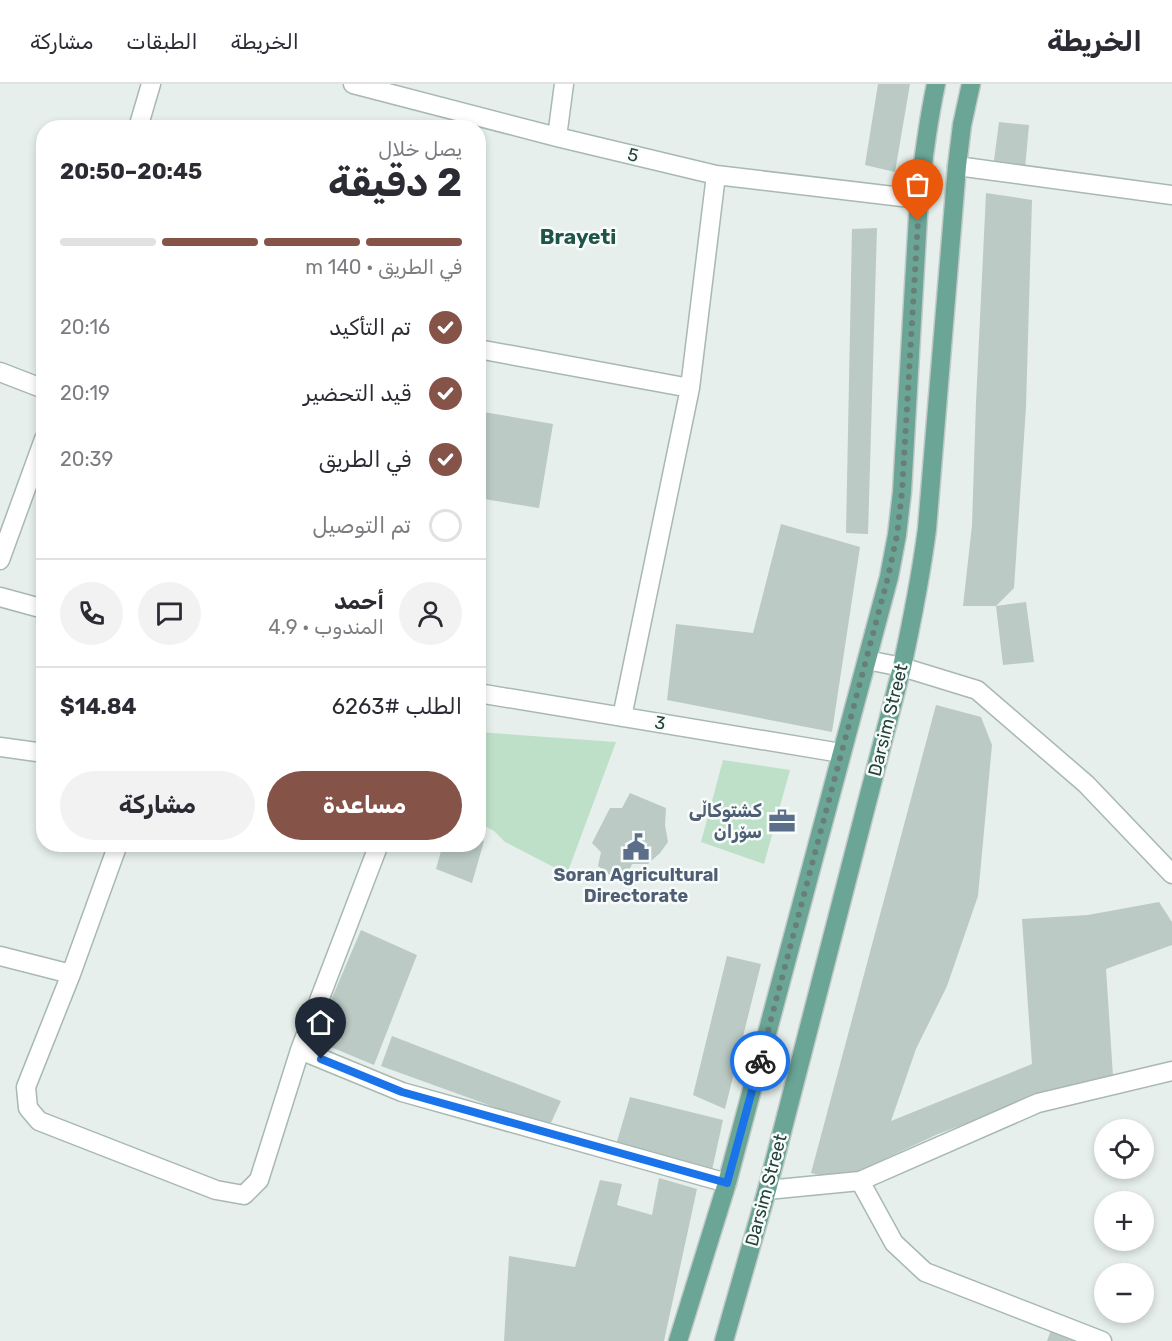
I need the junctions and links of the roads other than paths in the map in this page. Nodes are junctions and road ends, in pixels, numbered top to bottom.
1 (151, 84) edge
2 (353, 84) edge
3 (564, 84) edge
4 (936, 84) edge
5 (971, 84) edge
6 (140, 120) edge
7 (557, 137) junction
8 (957, 166) junction
9 (716, 175) junction
10 (1172, 195) edge
11 (919, 199) junction
12 (486, 350) edge
13 (0, 372) edge
14 (36, 385) edge
15 (690, 388) junction
16 (36, 461) edge
17 (0, 560) edge
18 (0, 597) edge
19 (36, 607) edge
20 (867, 660) junction
21 (902, 667) junction
22 (486, 694) edge
23 (622, 717) junction
24 (0, 747) edge
25 (36, 752) edge
26 (841, 753) junction
27 (115, 852) edge
28 (376, 852) edge
29 (1172, 874) edge
30 (0, 956) edge
31 (71, 974) junction
32 (300, 1050) junction
33 (1172, 1071) edge
34 (860, 1181) junction
35 (727, 1183) junction
36 (767, 1190) junction
37 (678, 1341) edge
38 (724, 1341) edge
39 (1102, 1341) edge

1 - 6 street
2 - 7 street, 5
3 - 7 street
4 - 11 main road
5 - 8 main road, Darsim Street
7 - 9 street, 5
8 - 10 street
8 - 21 main road, Darsim Street
9 - 11 street, 5
9 - 15 street
11 - 20 main road
12 - 15 street
13 - 14 street
15 - 23 street
16 - 17 street
18 - 19 street
20 - 21 street
20 - 26 main road
21 - 29 street
21 - 36 main road, Darsim Street
22 - 23 street, 3
23 - 26 street, 3
24 - 25 street
26 - 35 main road
27 - 31 street
28 - 32 street
30 - 31 street
31 - 32 street
32 - 35 street
33 - 34 street
34 - 36 street
34 - 39 street
35 - 37 main road
36 - 38 main road, Darsim Street

